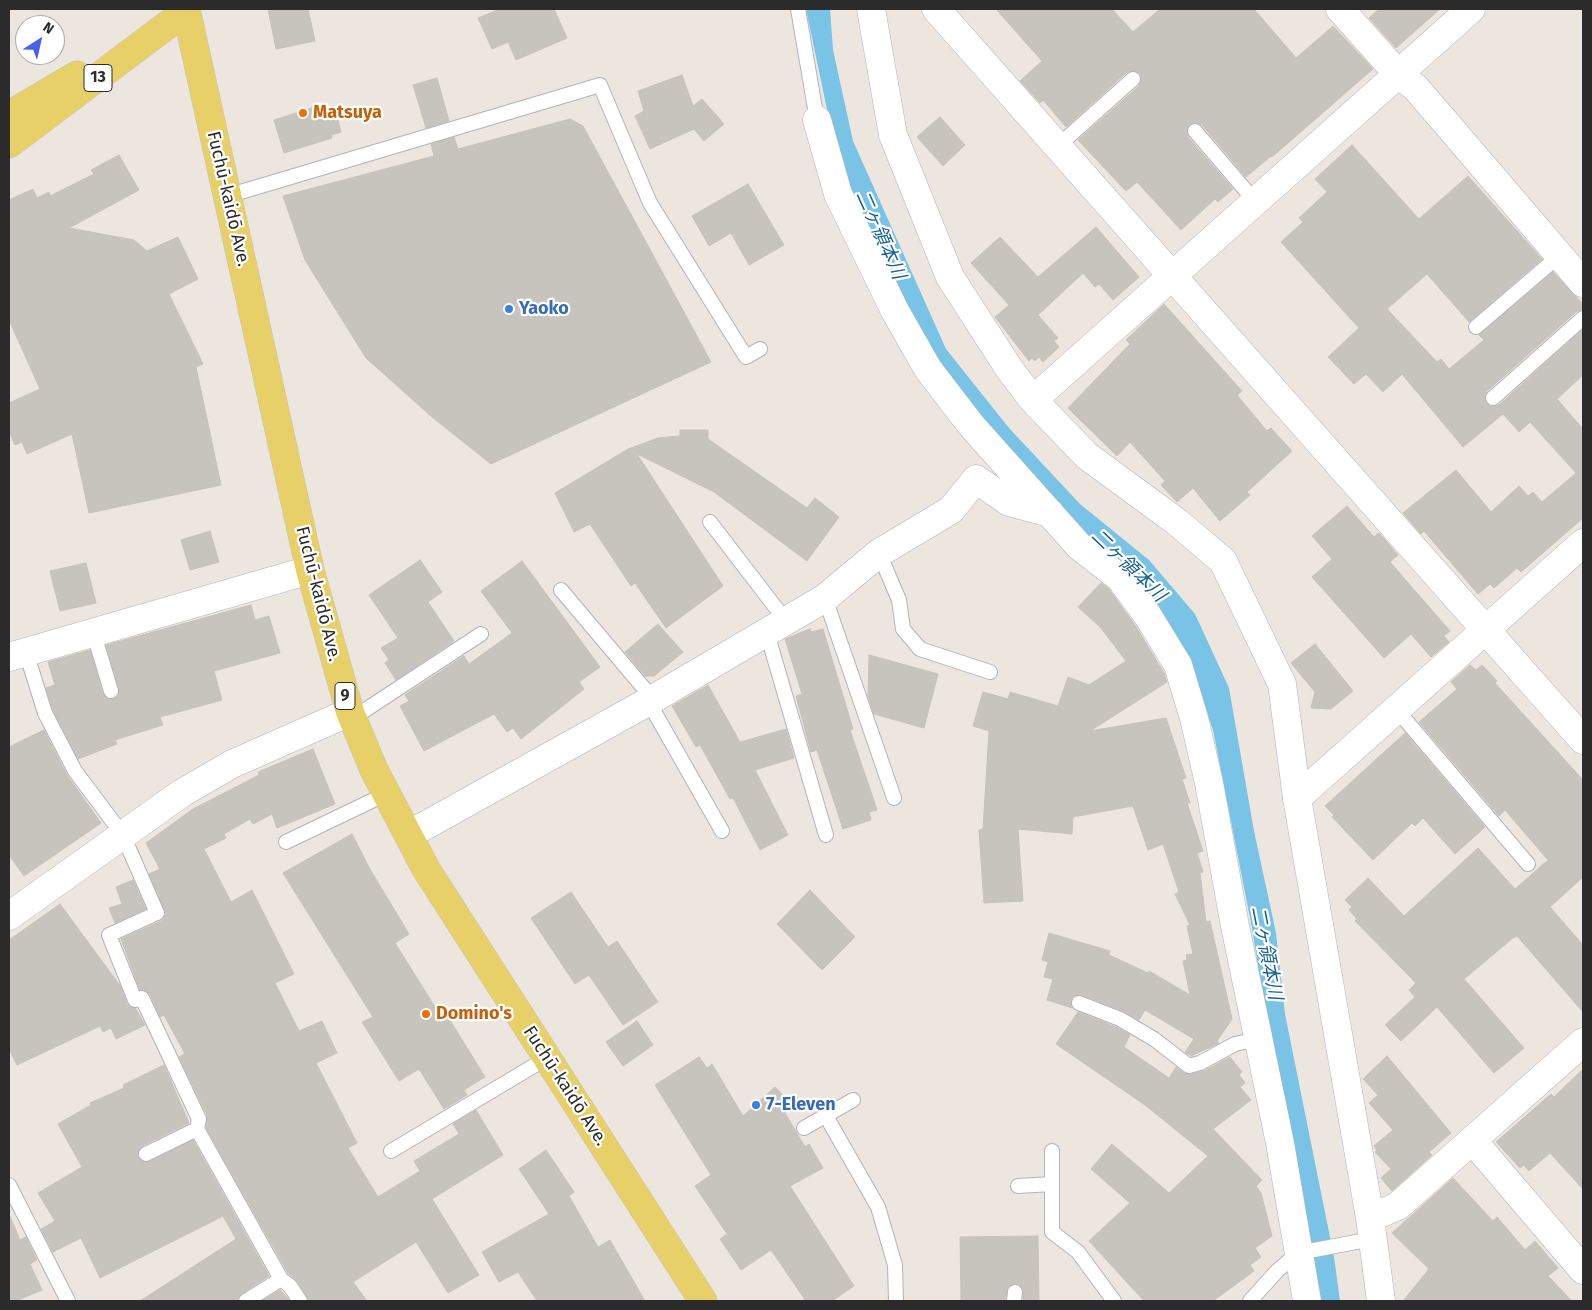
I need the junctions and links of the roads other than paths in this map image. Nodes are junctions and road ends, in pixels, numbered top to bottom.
1 (798, 9) edge
2 (871, 9) edge
3 (936, 9) edge
4 (1340, 9) edge
5 (1471, 9) edge
6 (186, 10) edge
7 (1398, 74) junction
8 (1133, 79) dead end
9 (9, 115) edge
10 (817, 120) joint
11 (1195, 132) dead end
12 (9, 144) edge
13 (1059, 145) junction
14 (227, 196) junction
15 (1254, 200) junction
16 (1560, 256) junction
17 (1173, 274) junction
18 (1583, 283) edge
19 (1583, 318) edge
20 (1476, 328) dead end
21 (760, 349) dead end
22 (1493, 398) dead end
23 (1033, 400) junction
24 (1050, 513) junction
25 (710, 522) dead end
26 (1583, 543) edge
27 (879, 553) junction
28 (310, 570) junction
29 (561, 590) dead end
30 (825, 598) junction
31 (776, 627) junction
32 (93, 631) junction
33 (1485, 631) junction
34 (481, 634) dead end
35 (17, 654) edge
36 (990, 672) dead end
37 (111, 691) dead end
38 (651, 700) junction
39 (1397, 710) junction
40 (351, 715) junction
41 (1583, 740) edge
42 (388, 793) junction
43 (894, 798) dead end
44 (1297, 798) junction
45 (722, 831) dead end
46 (410, 834) junction
47 (123, 835) junction
48 (826, 835) dead end
49 (286, 842) dead end
50 (1528, 864) dead end
51 (9, 916) edge
52 (1079, 1003) dead end
53 (1258, 1039) junction
54 (1583, 1042) edge
55 (548, 1058) junction
56 (854, 1100) dead end
57 (826, 1116) junction
58 (804, 1128) dead end
59 (196, 1129) junction
60 (1473, 1140) junction
61 (391, 1151) dead end
62 (1052, 1151) dead end
63 (146, 1154) dead end
64 (1052, 1184) junction
65 (9, 1185) edge
66 (1018, 1186) dead end
67 (1371, 1228) junction
68 (1298, 1252) junction
69 (1583, 1270) edge
70 (281, 1278) junction
71 (68, 1301) edge
72 (246, 1301) edge
73 (300, 1301) edge
74 (703, 1301) edge
75 (896, 1301) edge
76 (1114, 1301) edge
77 (1250, 1301) edge
78 (1307, 1301) edge
79 (1381, 1301) edge

1 - 10 lane
2 - 23 street
3 - 13 street
4 - 7 street
5 - 7 street
6 - 9 main road, 13
6 - 12 main road, 13
6 - 14 main road, Fuchū-kaidō Ave. / 9
7 - 15 street
7 - 16 street
8 - 13 lane
10 - 24 street
11 - 15 lane
13 - 17 street
14 - 21 lane
14 - 28 main road, Fuchū-kaidō Ave. / 9
15 - 17 street
16 - 18 street
16 - 20 lane
17 - 23 street
17 - 33 street
19 - 22 lane
23 - 44 street
24 - 27 street
24 - 53 street
25 - 31 lane
26 - 33 street
27 - 30 street
27 - 36 lane
28 - 32 street
28 - 40 main road, Fuchū-kaidō Ave. / 9
29 - 38 lane
30 - 31 street
30 - 43 lane
31 - 38 street
31 - 48 lane
32 - 35 street
32 - 37 lane
33 - 39 street
33 - 41 street
34 - 40 lane
35 - 47 lane
38 - 45 lane
38 - 46 street
39 - 44 street
39 - 50 lane
40 - 42 main road, Fuchū-kaidō Ave. / 9
40 - 47 street
42 - 46 main road, Fuchū-kaidō Ave. / 9
42 - 49 lane
44 - 67 street
46 - 55 main road, Fuchū-kaidō Ave. / 9
47 - 51 street
47 - 59 lane
52 - 53 lane
53 - 68 street
54 - 60 street
55 - 61 lane
55 - 74 main road, Fuchū-kaidō Ave. / 9
56 - 57 lane
57 - 58 lane
57 - 75 lane
59 - 63 lane
59 - 70 lane
60 - 67 street
60 - 69 street
62 - 64 lane
64 - 66 lane
64 - 76 lane
65 - 71 lane
67 - 68 lane
67 - 79 street
68 - 77 lane
68 - 78 street
70 - 72 lane
70 - 73 lane

